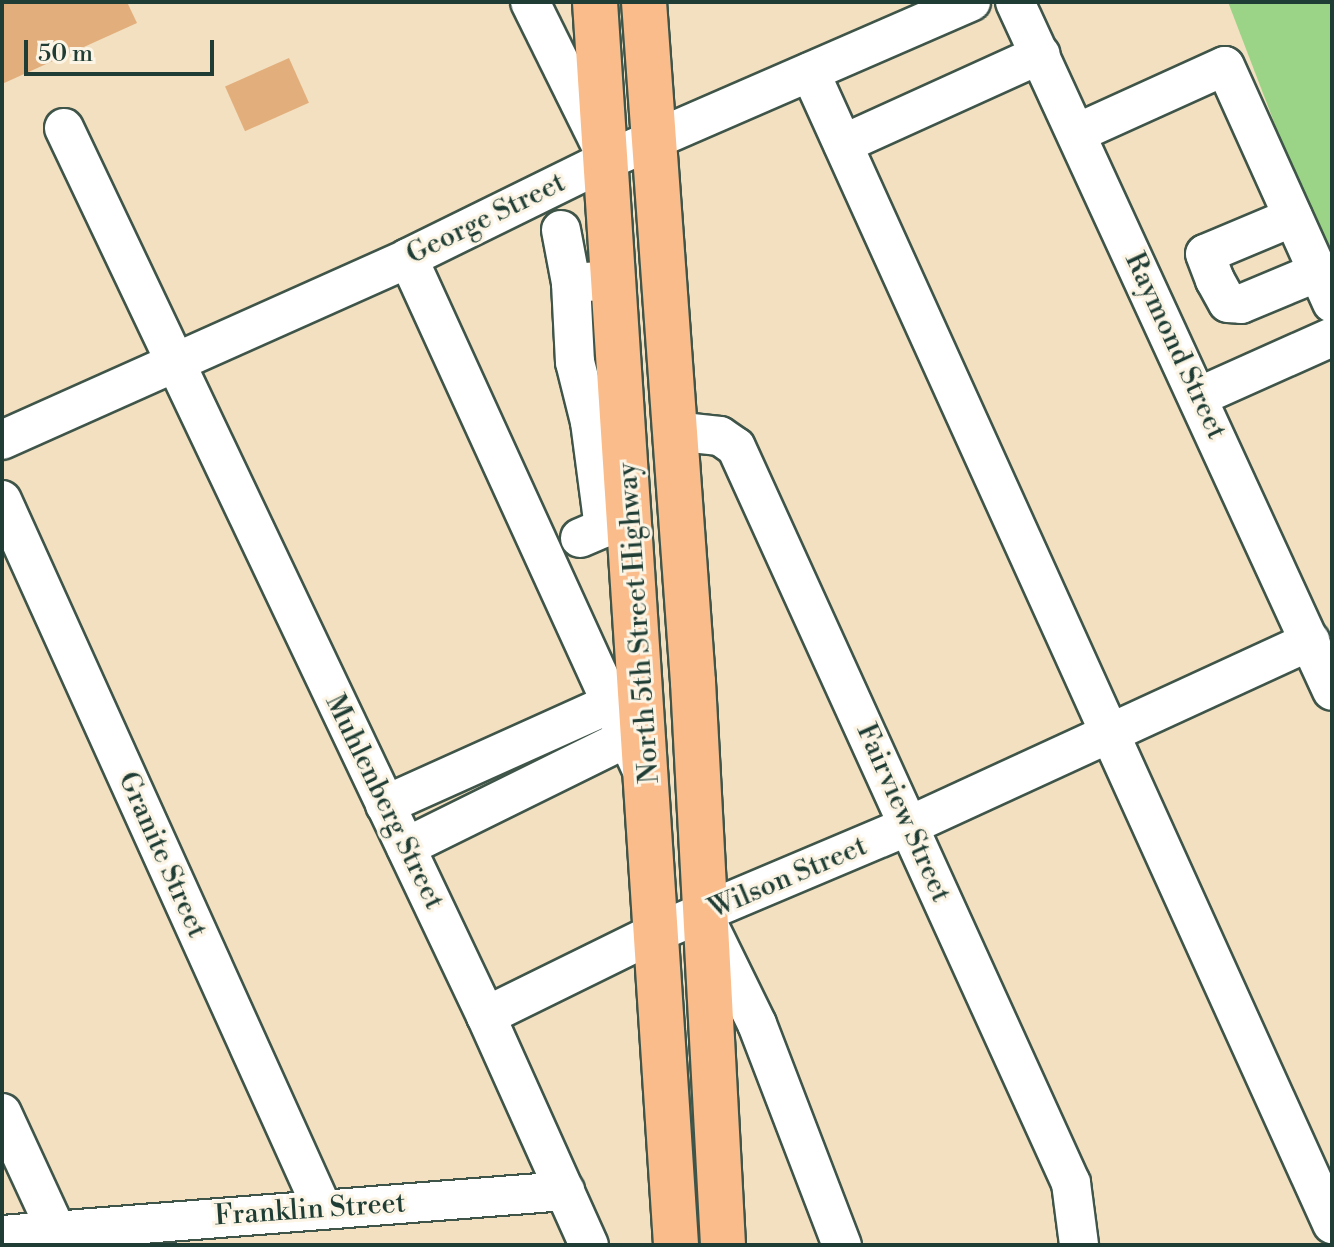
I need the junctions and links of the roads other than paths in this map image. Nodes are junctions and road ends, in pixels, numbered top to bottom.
1 (530, 2) edge
2 (595, 2) edge
3 (644, 2) edge
4 (971, 2) edge
5 (1015, 2) edge
6 (1041, 54) junction
7 (810, 72) junction
8 (64, 128) dead end
9 (1077, 133) junction
10 (653, 140) junction
11 (843, 144) junction
12 (607, 160) junction
13 (1293, 217) junction
14 (561, 230) dead end
15 (408, 258) junction
16 (615, 280) junction
17 (571, 283) junction
18 (1325, 288) edge
19 (1332, 337) edge
20 (621, 359) junction
21 (575, 362) junction
22 (173, 363) junction
23 (1198, 397) junction
24 (608, 422) junction
25 (673, 431) junction
26 (2, 440) edge
27 (2, 500) edge
28 (616, 501) junction
29 (580, 538) dead end
30 (1310, 641) junction
31 (1332, 691) edge
32 (612, 703) junction
33 (1109, 734) junction
34 (627, 738) junction
35 (650, 787) junction
36 (385, 805) junction
37 (908, 826) junction
38 (406, 847) junction
39 (704, 914) junction
40 (655, 933) junction
41 (486, 1016) junction
42 (2, 1113) edge
43 (565, 1191) junction
44 (323, 1210) junction
45 (1332, 1224) edge
46 (2, 1235) edge
47 (59, 1237) edge
48 (589, 1245) edge
49 (676, 1245) edge
50 (723, 1245) edge
51 (842, 1245) edge
52 (1079, 1245) edge

1 - 12 street
2 - 12 main road, North 5th Street Highway
3 - 10 main road, North 5th Street Highway
4 - 7 street, George Street
5 - 6 street, Raymond Street
6 - 9 street, Raymond Street
6 - 11 street
7 - 10 street, George Street
7 - 11 street
8 - 22 street, Muhlenberg Street
9 - 13 street
9 - 23 street, Raymond Street
10 - 12 street, George Street
10 - 25 main road, North 5th Street Highway
11 - 33 street
12 - 15 street, George Street
12 - 16 main road, North 5th Street Highway
13 - 18 street
13 - 18 street
14 - 17 street
15 - 22 street, George Street
15 - 32 street
16 - 17 street
16 - 20 main road, North 5th Street Highway
17 - 21 street
19 - 23 street
20 - 21 street
20 - 24 main road, North 5th Street Highway
21 - 24 street
22 - 26 street, George Street
22 - 36 street, Muhlenberg Street
23 - 30 street, Raymond Street
24 - 28 main road, North 5th Street Highway
25 - 37 street, Fairview Street
25 - 39 main road, North 5th Street Highway
27 - 44 street, Granite Street
28 - 29 street
28 - 35 main road, North 5th Street Highway
30 - 31 street, Raymond Street
30 - 33 street, Wilson Street
32 - 34 street
32 - 36 street
33 - 37 street, Wilson Street
33 - 45 street
34 - 35 street
34 - 38 street
35 - 40 main road, North 5th Street Highway
36 - 38 street, Muhlenberg Street
37 - 39 street, Wilson Street
37 - 52 street, Fairview Street
38 - 41 street, Muhlenberg Street
39 - 40 street, Wilson Street
39 - 50 main road, North 5th Street Highway
39 - 51 street
40 - 41 street, Wilson Street
40 - 49 main road, North 5th Street Highway
41 - 43 street, Muhlenberg Street
42 - 47 street
43 - 44 street, Franklin Street
43 - 48 street, Muhlenberg Street
44 - 47 street, Franklin Street
46 - 47 street, Franklin Street

